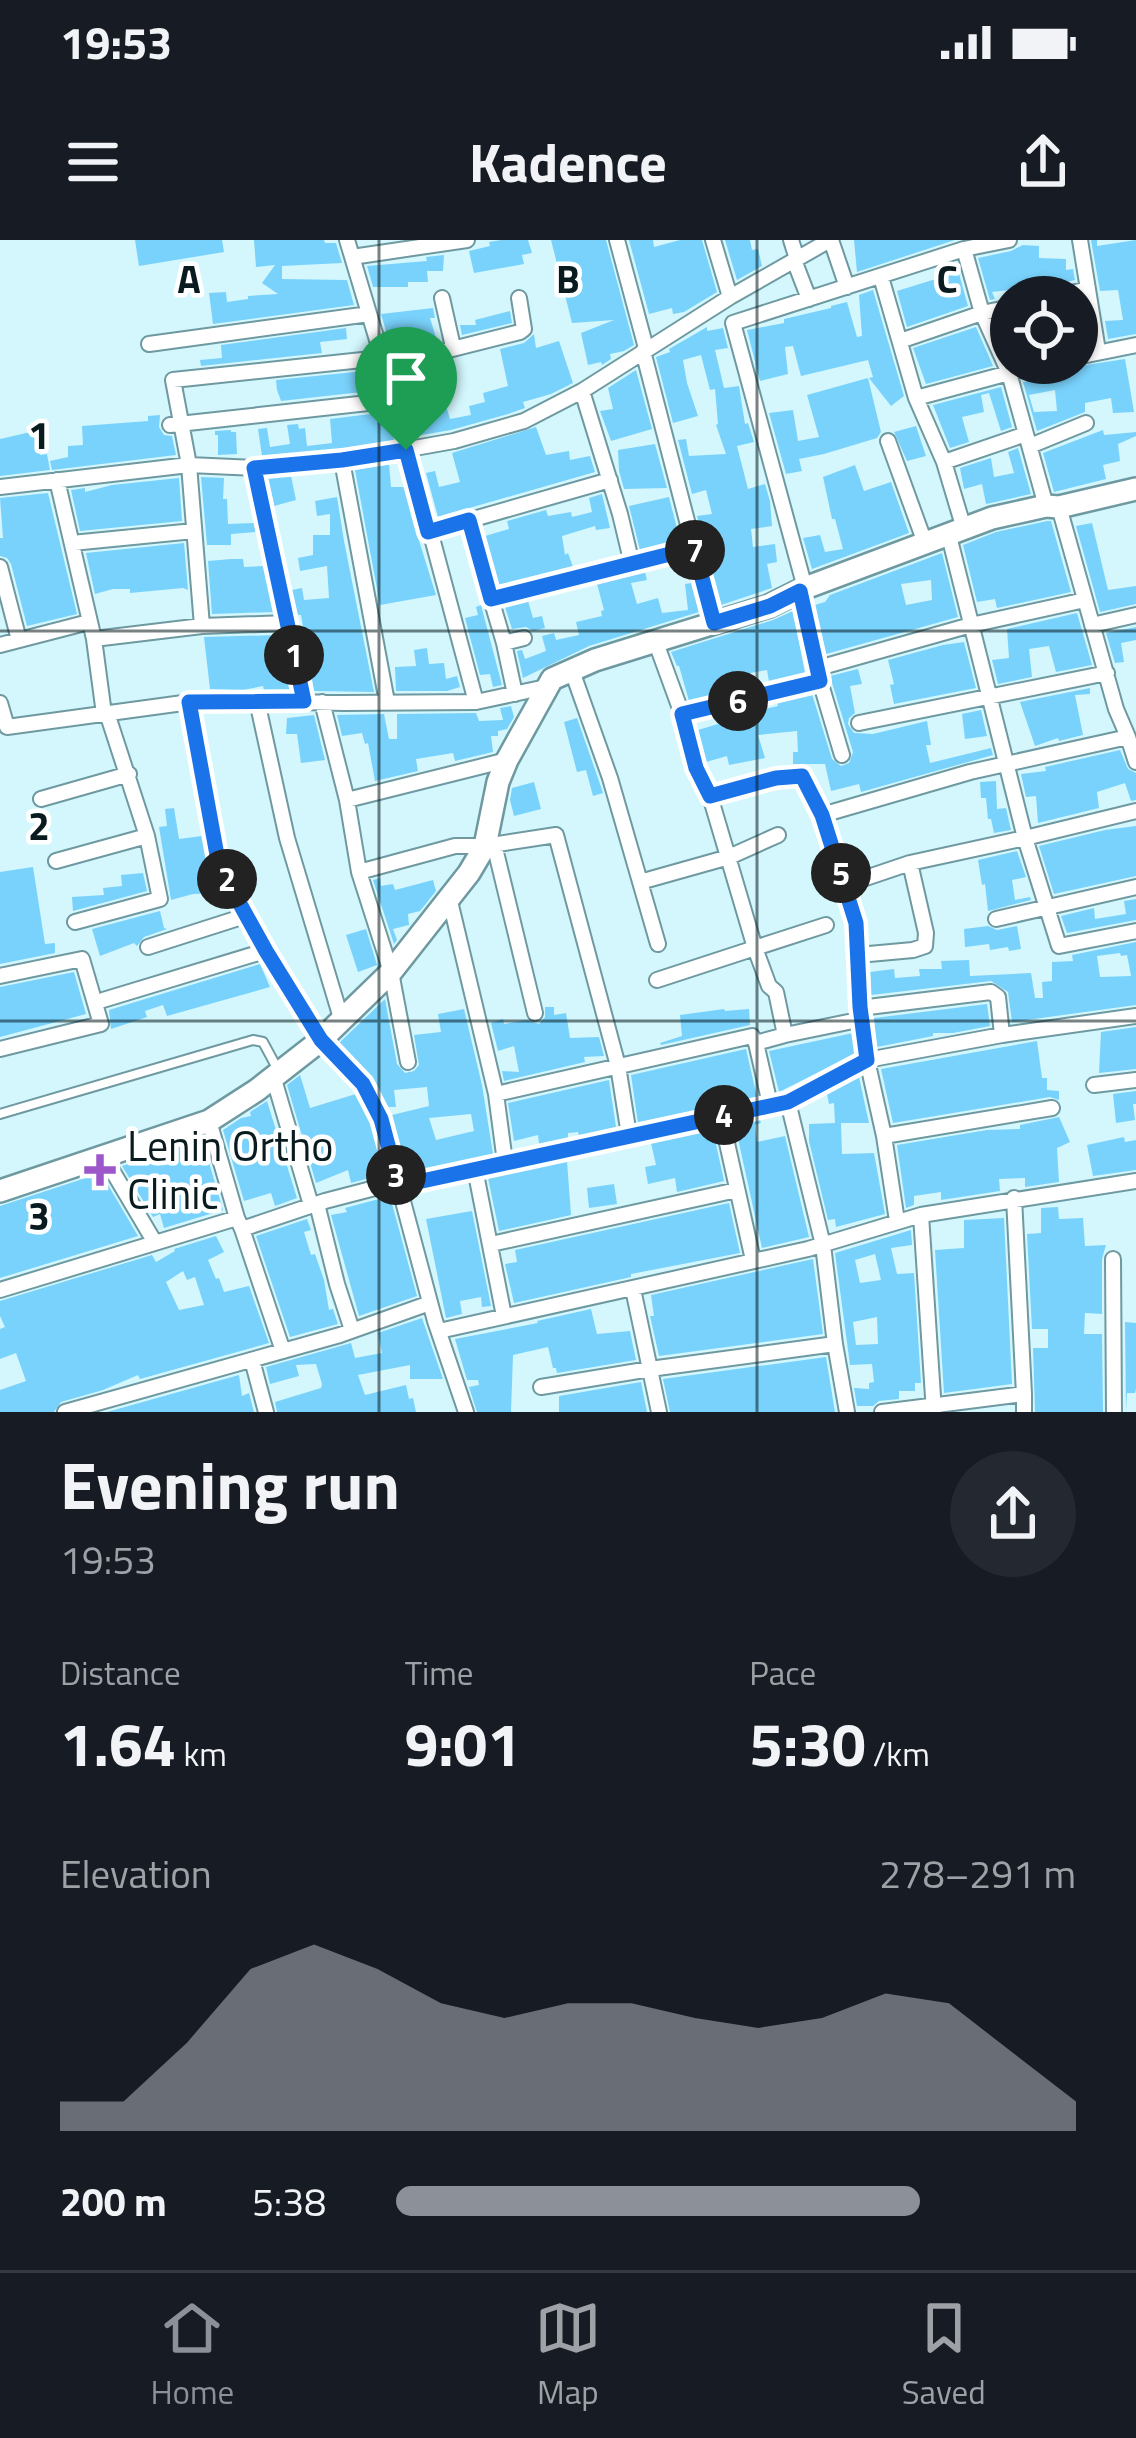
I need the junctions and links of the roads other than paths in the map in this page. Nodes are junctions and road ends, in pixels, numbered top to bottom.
1 (347, 240) edge
2 (467, 240) edge
3 (617, 240) edge
4 (713, 240) edge
5 (791, 240) edge
6 (830, 240) edge
7 (1009, 240) edge
8 (1080, 240) edge
9 (964, 249) junction
10 (352, 257) junction
11 (795, 260) junction
12 (1086, 276) edge
13 (881, 277) junction
14 (847, 287) junction
15 (730, 297) junction
16 (442, 298) dead end
17 (519, 298) dead end
18 (809, 299) junction
19 (990, 311) edge
20 (982, 313) junction
21 (369, 314) junction
22 (990, 331) edge
23 (900, 341) junction
24 (149, 344) dead end
25 (1098, 345) edge
26 (1136, 345) edge
27 (453, 347) junction
28 (645, 350) junction
29 (1099, 351) joint
30 (383, 362) junction
31 (990, 378) edge
32 (1012, 384) edge
33 (582, 392) junction
34 (916, 398) junction
35 (395, 400) junction
36 (1086, 423) dead end
37 (175, 424) junction
38 (1028, 440) junction
39 (888, 441) dead end
40 (406, 450) junction
41 (342, 460) junction
42 (944, 462) junction
43 (189, 465) junction
44 (254, 468) junction
45 (57, 480) junction
46 (610, 480) junction
47 (0, 487) edge
48 (1136, 489) edge
49 (1053, 507) junction
50 (469, 520) junction
51 (194, 531) junction
52 (428, 532) junction
53 (956, 533) junction
54 (72, 543) junction
55 (925, 543) junction
56 (694, 548) junction
57 (632, 564) junction
58 (0, 567) edge
59 (803, 590) junction
60 (491, 599) junction
61 (1085, 600) junction
62 (1136, 615) edge
63 (89, 622) junction
64 (287, 623) junction
65 (714, 623) junction
66 (971, 625) junction
67 (1091, 625) junction
68 (202, 626) junction
69 (524, 638) dead end
70 (94, 639) junction
71 (20, 640) junction
72 (655, 640) junction
73 (504, 643) junction
74 (0, 645) edge
75 (571, 668) junction
76 (1107, 673) junction
77 (818, 675) junction
78 (546, 687) junction
79 (515, 694) junction
80 (990, 697) junction
81 (257, 701) junction
82 (304, 701) junction
83 (189, 702) junction
84 (322, 702) junction
85 (387, 702) junction
86 (476, 702) junction
87 (0, 703) edge
88 (1136, 704) edge
89 (1116, 709) junction
90 (105, 713) junction
91 (682, 714) junction
92 (859, 723) dead end
93 (1128, 737) junction
94 (842, 755) dead end
95 (508, 760) junction
96 (1136, 762) edge
97 (1007, 766) junction
98 (129, 774) junction
99 (710, 796) junction
100 (41, 799) dead end
101 (347, 800) junction
102 (1136, 811) edge
103 (822, 815) junction
104 (778, 835) dead end
105 (147, 836) junction
106 (1025, 838) junction
107 (490, 845) junction
108 (729, 857) junction
109 (56, 861) dead end
110 (910, 862) junction
111 (358, 872) junction
112 (640, 882) junction
113 (845, 885) junction
114 (1136, 887) edge
115 (450, 901) junction
116 (1046, 909) junction
117 (248, 915) junction
118 (996, 919) dead end
119 (75, 922) dead end
120 (826, 926) dead end
121 (1136, 931) edge
122 (658, 944) dead end
123 (148, 947) dead end
124 (755, 948) junction
125 (266, 951) junction
126 (857, 955) junction
127 (391, 973) junction
128 (0, 976) edge
129 (657, 980) dead end
130 (103, 1000) dead end
131 (535, 1013) dead end
132 (861, 1013) junction
133 (1136, 1016) edge
134 (341, 1018) junction
135 (785, 1035) junction
136 (1001, 1035) junction
137 (321, 1040) junction
138 (756, 1043) junction
139 (0, 1049) edge
140 (867, 1060) junction
141 (408, 1062) dead end
142 (618, 1066) junction
143 (276, 1074) junction
144 (1136, 1079) edge
145 (1094, 1085) dead end
146 (496, 1094) junction
147 (788, 1102) junction
148 (770, 1104) junction
149 (1052, 1108) dead end
150 (0, 1114) edge
151 (721, 1116) junction
152 (209, 1121) junction
153 (629, 1135) junction
154 (884, 1136) junction
155 (103, 1155) junction
156 (506, 1162) junction
157 (475, 1169) junction
158 (1136, 1180) edge
159 (398, 1184) junction
160 (737, 1190) junction
161 (0, 1191) edge
162 (1014, 1198) junction
163 (314, 1204) junction
164 (921, 1215) junction
165 (897, 1220) junction
166 (239, 1223) junction
167 (154, 1241) junction
168 (491, 1244) junction
169 (823, 1245) junction
170 (1113, 1259) dead end
171 (753, 1260) junction
172 (633, 1289) junction
173 (0, 1290) edge
174 (430, 1303) junction
175 (504, 1316) junction
176 (352, 1330) junction
177 (439, 1331) junction
178 (835, 1344) junction
179 (283, 1351) junction
180 (252, 1360) junction
181 (650, 1369) junction
182 (541, 1387) dead end
183 (1024, 1394) junction
184 (933, 1408) edge
185 (64, 1412) edge
186 (266, 1412) edge
187 (466, 1412) edge
188 (659, 1412) edge
189 (847, 1412) edge
190 (882, 1412) edge
191 (1024, 1412) edge
192 (1114, 1412) edge

1 - 10 street
2 - 10 street
3 - 28 street
4 - 15 street
5 - 11 street
6 - 11 street
6 - 14 street
7 - 9 street
8 - 12 street
9 - 13 street
9 - 20 street
10 - 21 street
11 - 15 street
11 - 18 street
13 - 14 street
13 - 23 street
14 - 18 street
15 - 28 street
16 - 27 street
17 - 27 street
18 - 59 street
19 - 20 street
20 - 22 street
20 - 23 street
21 - 24 street
21 - 30 street
23 - 34 street
25 - 29 street
26 - 29 street
27 - 30 street
28 - 33 street
28 - 56 street
30 - 35 street
30 - 37 street
31 - 34 street
32 - 38 street
33 - 40 street
33 - 46 street
34 - 42 street
35 - 37 street
35 - 40 street
36 - 38 street
37 - 43 street
38 - 42 street
38 - 49 street
39 - 55 street
40 - 41 street
40 - 52 street
41 - 44 street
41 - 85 street
42 - 53 street
43 - 44 street
43 - 45 street
43 - 51 street
44 - 64 street
45 - 47 street
45 - 54 street
46 - 50 street
46 - 57 street
48 - 49 street
49 - 53 street
49 - 61 street
50 - 52 street
50 - 60 street
51 - 54 street
51 - 68 street
52 - 86 street
53 - 55 street
53 - 66 street
54 - 63 street
55 - 59 street
56 - 57 street
56 - 65 street
57 - 60 street
58 - 71 street
59 - 65 street
59 - 77 street
60 - 73 street
61 - 66 street
61 - 67 street
62 - 67 street
63 - 70 street
63 - 71 street
64 - 68 street
64 - 82 street
65 - 72 street
66 - 77 street
66 - 80 street
67 - 76 street
68 - 70 street
69 - 73 street
70 - 90 street
71 - 74 street
72 - 75 street
72 - 91 street
73 - 79 street
75 - 78 street
75 - 112 street
76 - 80 street
76 - 89 street
77 - 91 street
77 - 94 street
78 - 79 street
78 - 95 street
79 - 86 street
80 - 92 street
80 - 97 street
81 - 82 street
81 - 83 street
81 - 134 street
82 - 84 street
83 - 90 street
83 - 117 street
84 - 85 street
84 - 101 street
85 - 86 street
87 - 90 street
88 - 89 street
89 - 93 street
90 - 98 street
91 - 99 street
93 - 96 street
93 - 97 street
95 - 101 street
95 - 107 street
97 - 103 street
97 - 106 street
98 - 100 street
98 - 105 street
99 - 103 street
99 - 108 street
101 - 111 street
102 - 106 street
103 - 113 street
104 - 108 street
105 - 109 street
105 - 119 street
106 - 110 street
106 - 116 street
107 - 111 street
107 - 115 street
107 - 131 street
107 - 142 street
108 - 112 street
108 - 124 street
110 - 113 street
110 - 126 street
111 - 127 street
112 - 122 street
113 - 126 street
114 - 116 street
115 - 127 street
115 - 146 street
116 - 118 street
116 - 121 street
117 - 123 street
117 - 125 street
120 - 124 street
124 - 129 street
124 - 135 street
125 - 130 street
125 - 137 street
126 - 132 street
127 - 134 street
127 - 141 street
128 - 139 street
132 - 135 street
132 - 136 street
132 - 140 street
133 - 136 street
134 - 137 street
135 - 138 street
136 - 140 street
137 - 143 street
137 - 159 street
138 - 142 street
138 - 148 street
140 - 147 street
140 - 154 street
142 - 146 street
142 - 153 street
143 - 150 lane
143 - 152 street
143 - 163 street
144 - 145 street
146 - 156 street
147 - 148 street
147 - 169 street
148 - 151 street
149 - 154 street
151 - 153 street
151 - 160 street
152 - 155 street
152 - 166 street
153 - 156 street
154 - 165 street
155 - 161 street
155 - 167 street
156 - 157 street
157 - 159 street
157 - 168 street
158 - 162 street
159 - 163 street
159 - 174 street
160 - 168 street
160 - 171 street
162 - 164 street
162 - 183 street
163 - 166 street
163 - 176 street
164 - 165 street
164 - 184 street
165 - 169 street
166 - 167 street
166 - 179 street
167 - 173 street
168 - 175 street
169 - 171 street
169 - 178 street
170 - 192 street
171 - 172 street
172 - 175 street
172 - 181 street
174 - 176 street
174 - 177 street
175 - 177 street
176 - 179 street
177 - 187 street
178 - 181 street
178 - 189 street
179 - 180 street
180 - 185 street
180 - 186 street
181 - 182 street
181 - 188 street
183 - 184 street
183 - 191 street
184 - 190 street

